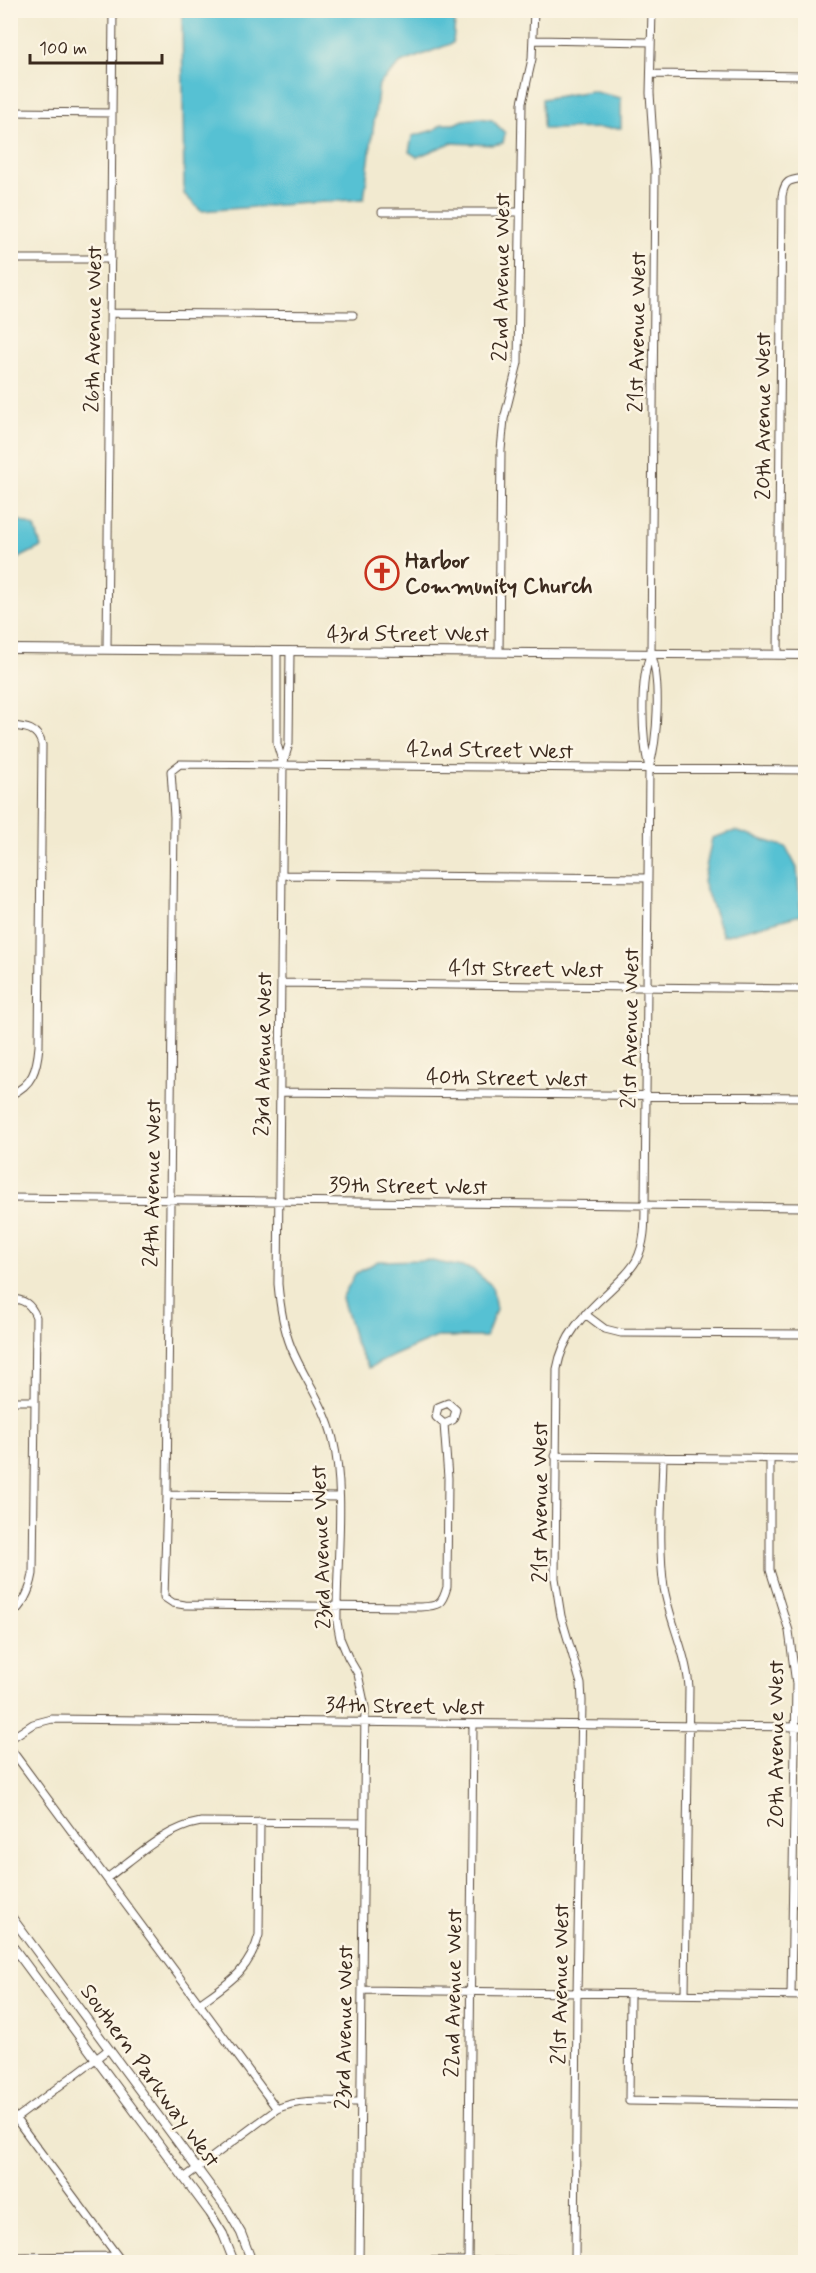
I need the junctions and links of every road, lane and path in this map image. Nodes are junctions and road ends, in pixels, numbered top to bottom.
1 (113, 10) edge
2 (534, 10) edge
3 (651, 10) edge
4 (534, 40) junction
5 (651, 42) junction
6 (651, 74) junction
7 (806, 76) edge
8 (10, 112) edge
9 (112, 112) junction
10 (806, 178) edge
11 (382, 212) dead end
12 (520, 212) junction
13 (10, 260) edge
14 (111, 260) junction
15 (110, 314) junction
16 (353, 315) dead end
17 (107, 648) junction
18 (10, 649) edge
19 (277, 651) junction
20 (290, 651) junction
21 (499, 652) junction
22 (651, 653) junction
23 (778, 654) junction
24 (806, 655) edge
25 (10, 726) edge
26 (283, 764) junction
27 (175, 768) joint
28 (649, 768) junction
29 (806, 770) edge
30 (282, 874) junction
31 (648, 878) junction
32 (281, 983) junction
33 (647, 987) junction
34 (806, 989) edge
35 (280, 1092) junction
36 (10, 1095) edge
37 (646, 1097) junction
38 (806, 1098) edge
39 (10, 1198) edge
40 (169, 1200) junction
41 (278, 1201) junction
42 (645, 1205) junction
43 (806, 1207) edge
44 (10, 1299) edge
45 (585, 1314) junction
46 (806, 1334) edge
47 (10, 1401) edge
48 (36, 1401) junction
49 (444, 1424) dead end
50 (555, 1456) junction
51 (663, 1457) junction
52 (770, 1458) junction
53 (806, 1459) edge
54 (167, 1495) junction
55 (338, 1497) junction
56 (337, 1606) junction
57 (10, 1616) edge
58 (365, 1722) junction
59 (473, 1724) junction
60 (581, 1725) junction
61 (688, 1725) junction
62 (795, 1727) junction
63 (806, 1727) edge
64 (10, 1739) edge
65 (10, 1748) edge
66 (260, 1822) junction
67 (363, 1823) junction
68 (107, 1878) junction
69 (10, 1915) edge
70 (10, 1943) edge
71 (362, 1990) junction
72 (470, 1992) junction
73 (577, 1994) junction
74 (630, 1994) junction
75 (685, 1994) junction
76 (791, 1996) junction
77 (806, 1996) edge
78 (199, 2004) junction
79 (109, 2049) junction
80 (96, 2060) junction
81 (360, 2102) junction
82 (806, 2104) edge
83 (277, 2109) junction
84 (10, 2111) edge
85 (13, 2121) edge
86 (197, 2168) junction
87 (184, 2178) junction
88 (10, 2257) edge
89 (119, 2259) edge
90 (359, 2261) edge
91 (234, 2262) edge
92 (252, 2262) edge
93 (468, 2262) edge
94 (575, 2262) edge

1 - 9 street, 26th Avenue West
2 - 4 street, 22nd Avenue West
3 - 5 street, 21st Avenue West
4 - 5 street
4 - 12 street, 22nd Avenue West
5 - 6 street, 21st Avenue West
6 - 7 street
6 - 22 street, 21st Avenue West
8 - 9 street
9 - 14 street, 26th Avenue West
10 - 23 street, 20th Avenue West
11 - 12 street
12 - 21 street, 22nd Avenue West
13 - 14 street
14 - 15 street, 26th Avenue West
15 - 16 street
15 - 17 street, 26th Avenue West
17 - 18 street, 43rd Street West
17 - 19 street, 43rd Street West
19 - 20 street, 43rd Street West
19 - 26 street, 23rd Avenue West
20 - 21 street, 43rd Street West
20 - 26 street, 23rd Avenue West
21 - 22 street, 43rd Street West
22 - 23 street, 43rd Street West
22 - 28 street, 21st Avenue West
22 - 28 street, 21st Avenue West
23 - 24 street, 43rd Street West
25 - 36 street
26 - 27 street, 42nd Street West
26 - 28 street, 42nd Street West
26 - 30 street, 23rd Avenue West
27 - 40 street, 24th Avenue West
28 - 29 street, 42nd Street West
28 - 31 street, 21st Avenue West
30 - 31 street
30 - 32 street, 23rd Avenue West
31 - 33 street, 21st Avenue West
32 - 33 street, 41st Street West
32 - 35 street, 23rd Avenue West
33 - 34 street, 41st Street West
33 - 37 street, 21st Avenue West
35 - 37 street, 40th Street West
35 - 41 street, 23rd Avenue West
37 - 38 street, 40th Street West
37 - 42 street, 21st Avenue West
39 - 40 street, 39th Street West
40 - 41 street, 39th Street West
40 - 54 street, 24th Avenue West
41 - 42 street, 39th Street West
41 - 55 street, 23rd Avenue West
42 - 43 street, 39th Street West
42 - 45 street, 21st Avenue West
44 - 48 street
45 - 46 street
45 - 50 street, 21st Avenue West
47 - 48 street
48 - 57 street
49 - 56 street
50 - 51 street
50 - 60 street, 21st Avenue West
51 - 52 street
51 - 61 street
52 - 53 street
52 - 62 street, 20th Avenue West
54 - 55 street
54 - 56 street, 24th Avenue West
55 - 56 street, 23rd Avenue West
56 - 58 street, 23rd Avenue West
58 - 59 street, 34th Street West
58 - 64 street, 34th Street West
58 - 67 street, 23rd Avenue West
59 - 60 street, 34th Street West
59 - 72 street, 22nd Avenue West
60 - 61 street, 34th Street West
60 - 73 street, 21st Avenue West
61 - 62 street, 34th Street West
61 - 75 street
62 - 63 street, 34th Street West
62 - 76 street, 20th Avenue West
65 - 68 street
66 - 67 street
66 - 68 street
66 - 78 street
67 - 71 street, 23rd Avenue West
68 - 78 street
69 - 79 street, Southern Parkway West
70 - 80 street, Southern Parkway West
71 - 72 street
71 - 81 street, 23rd Avenue West
72 - 73 street
72 - 93 street, 22nd Avenue West
73 - 74 street
73 - 94 street, 21st Avenue West
74 - 75 street
74 - 82 street
75 - 76 street
76 - 77 street
78 - 83 street
79 - 80 street
79 - 86 street, Southern Parkway West
80 - 85 street
80 - 87 street, Southern Parkway West
81 - 83 street
81 - 90 street, 23rd Avenue West
83 - 86 street
84 - 85 street
85 - 89 street
86 - 87 street
86 - 92 street, Southern Parkway West
87 - 91 street, Southern Parkway West
88 - 89 street
90 - 93 street
93 - 94 street

